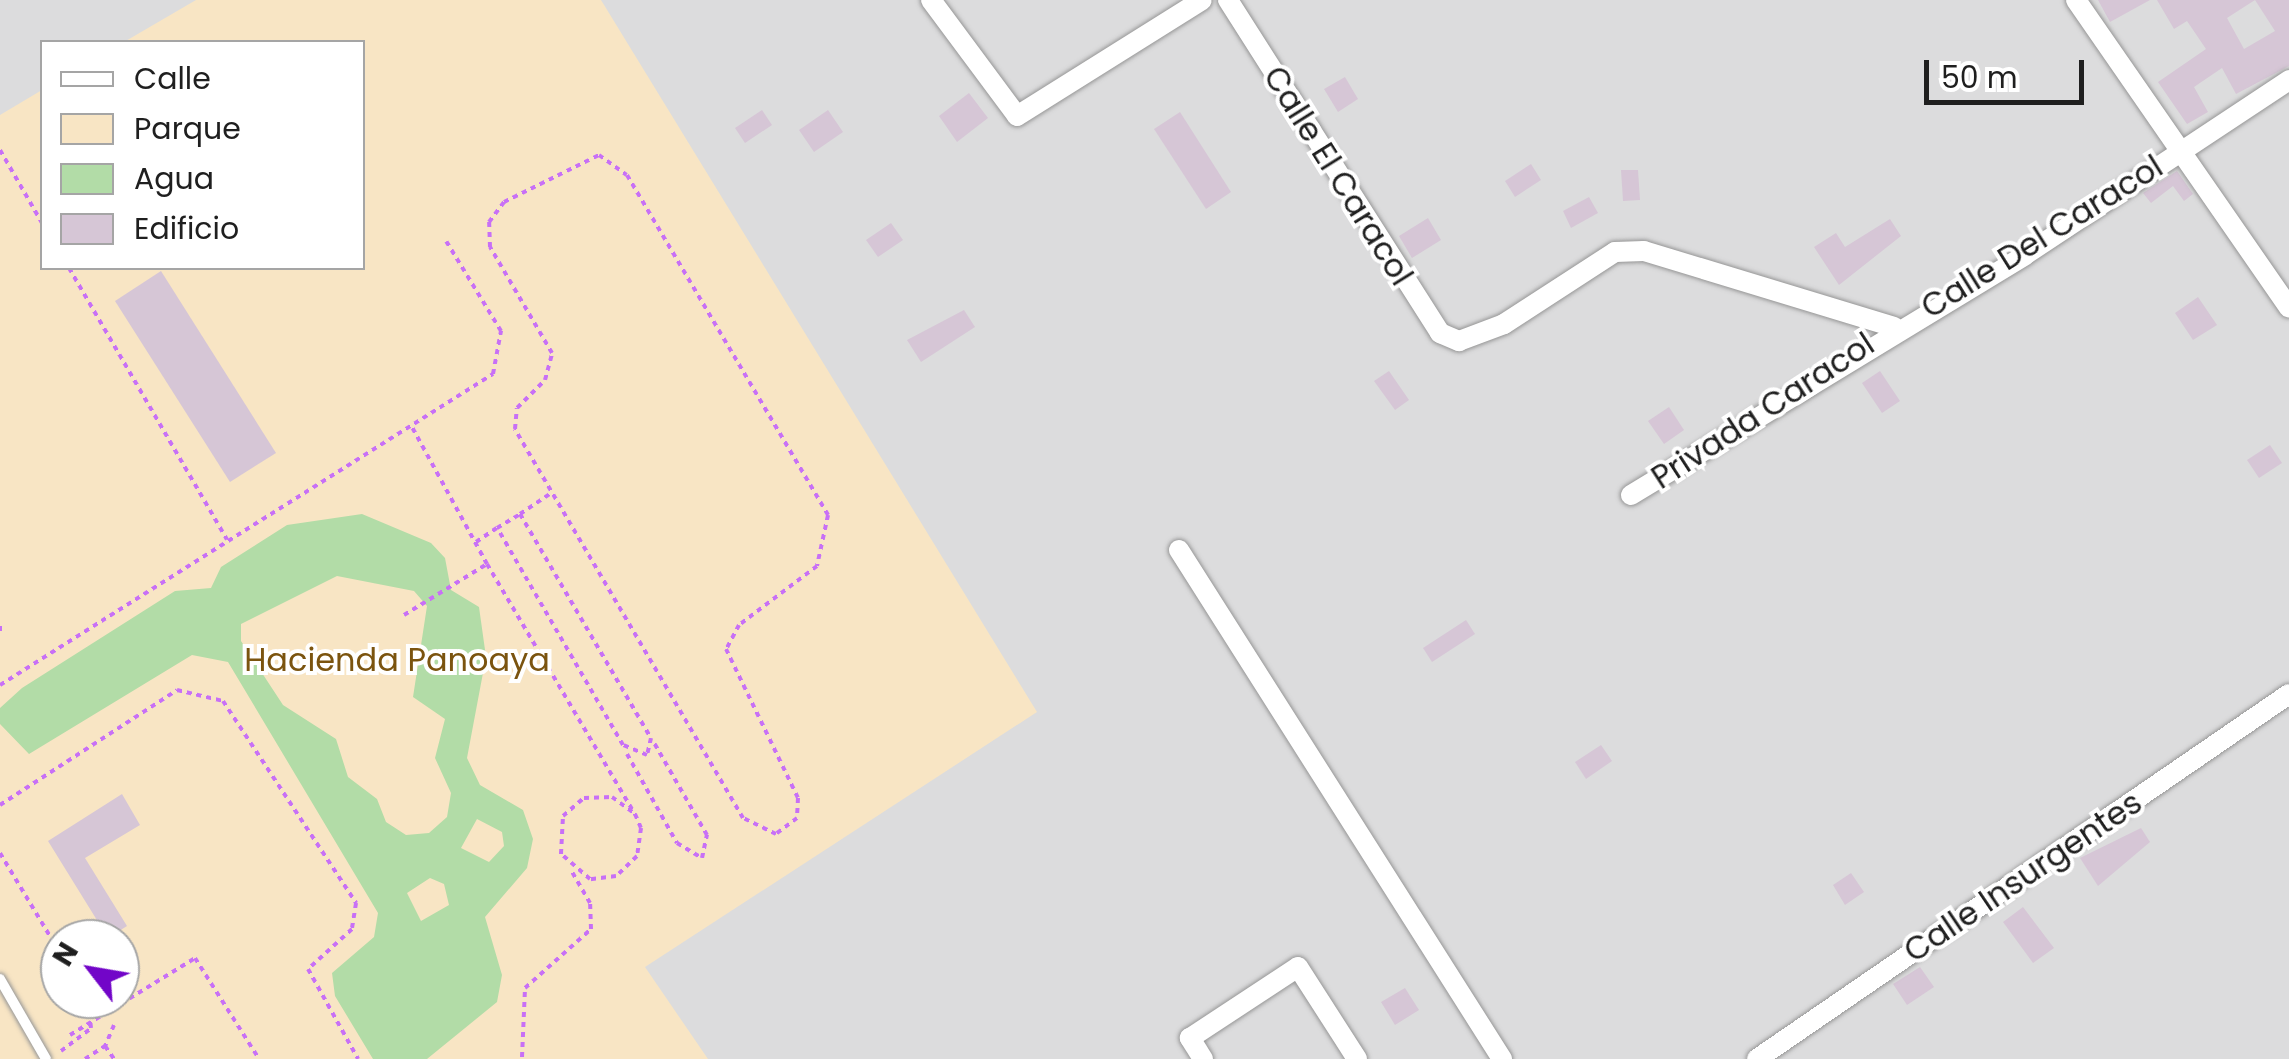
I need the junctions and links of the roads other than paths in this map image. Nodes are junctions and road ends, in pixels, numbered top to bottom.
1 (931, 0) edge
2 (1202, 0) edge
3 (1228, 0) edge
4 (2076, 0) edge
5 (2289, 80) edge
6 (2181, 150) junction
7 (2289, 308) edge
8 (1894, 328) junction
9 (1459, 340) joint
10 (1631, 495) dead end
11 (1180, 550) dead end
12 (2289, 694) edge
13 (0, 979) edge
14 (47, 1059) edge
15 (1204, 1059) edge
16 (1357, 1059) edge
17 (1502, 1059) edge
18 (1757, 1059) edge

1 - 2 street
3 - 9 street, Calle El Caracol
4 - 6 street
5 - 6 street, Calle Del Caracol
6 - 7 street
6 - 8 street, Calle Del Caracol
8 - 9 street, Calle Del Caracol
8 - 10 street, Privada Caracol
11 - 17 street
12 - 18 street, Calle Insurgentes
13 - 14 lane
15 - 16 street

